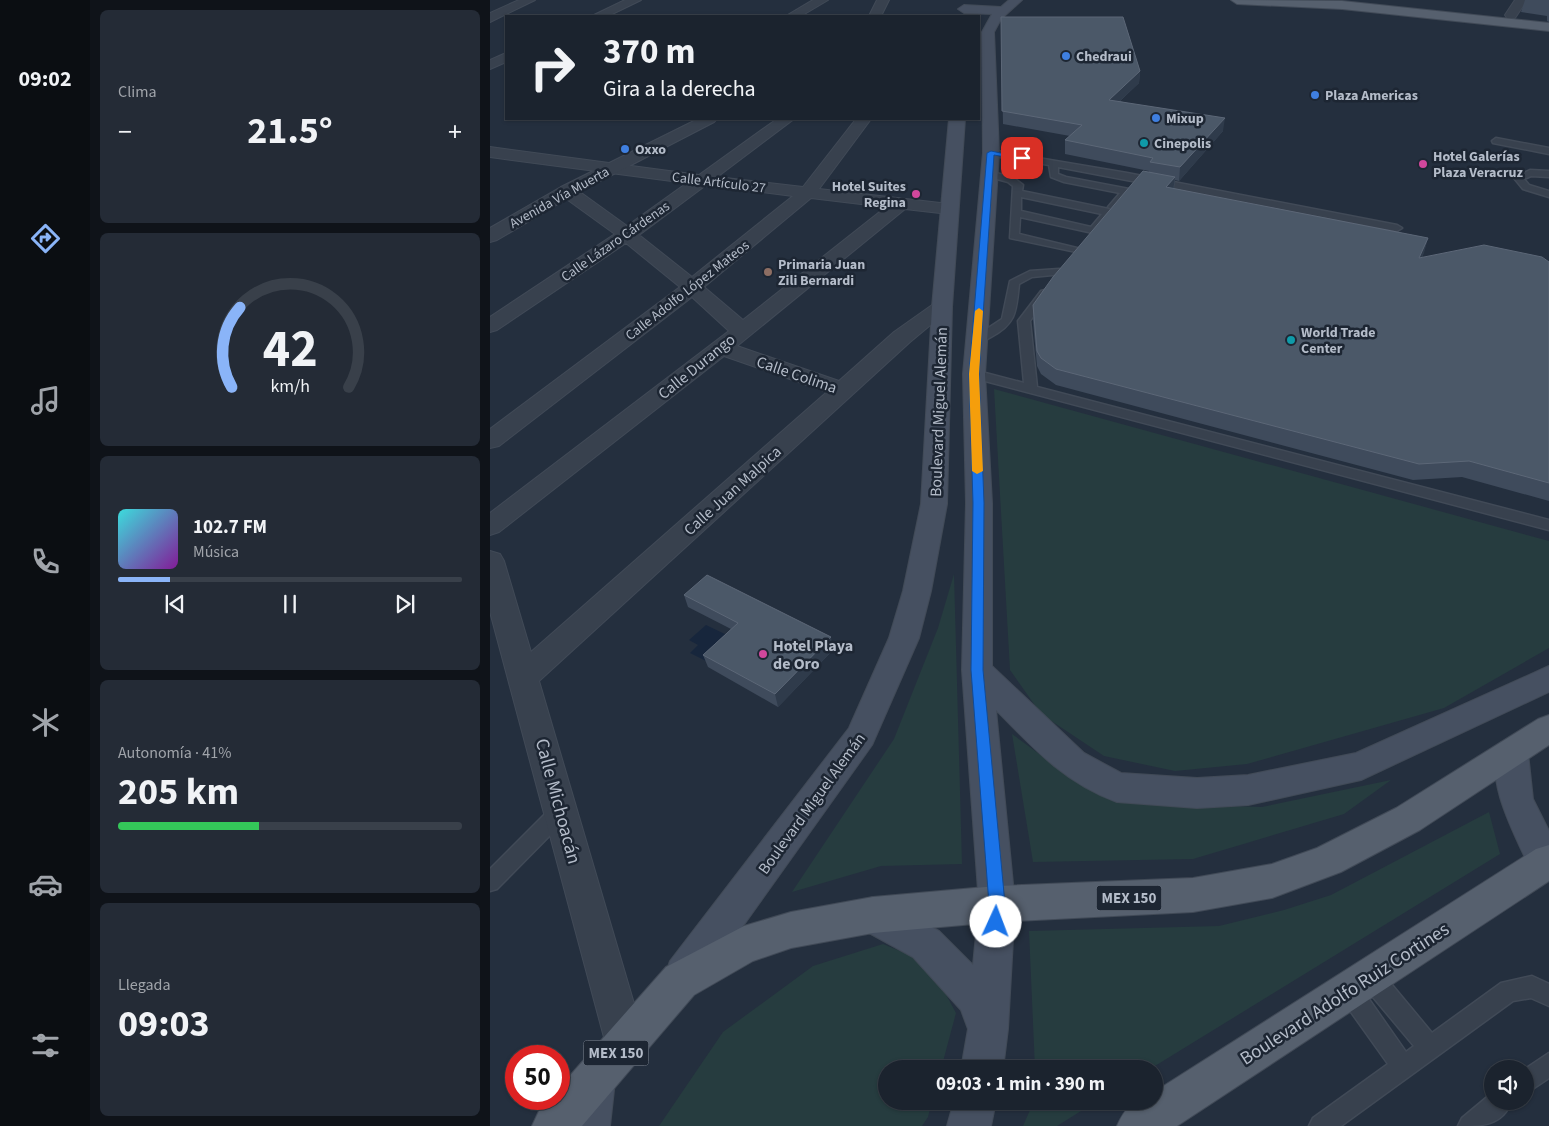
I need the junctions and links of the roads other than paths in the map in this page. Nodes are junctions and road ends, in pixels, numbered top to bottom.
1 (524, 0) edge
2 (529, 0) edge
3 (635, 0) edge
4 (822, 0) edge
5 (883, 0) edge
6 (1237, 0) edge
7 (1351, 0) edge
8 (1508, 0) edge
9 (1521, 0) edge
10 (490, 3) edge
11 (1014, 3) edge
12 (1391, 6) junction
13 (962, 8) edge
14 (604, 14) edge
15 (630, 14) dead end
16 (1505, 14) junction
17 (794, 15) edge
18 (876, 15) edge
19 (490, 18) edge
20 (1549, 21) edge
21 (1549, 27) edge
22 (505, 57) edge
23 (490, 64) edge
24 (707, 120) edge
25 (785, 120) edge
26 (863, 120) edge
27 (957, 120) edge
28 (1512, 136) dead end
29 (1496, 141) dead end
30 (1549, 142) edge
31 (1549, 151) edge
32 (490, 152) edge
33 (1053, 163) junction
34 (990, 164) junction
35 (612, 169) junction
36 (1549, 174) edge
37 (702, 180) junction
38 (567, 191) junction
39 (808, 192) junction
40 (1016, 193) junction
41 (1549, 194) edge
42 (900, 204) junction
43 (949, 209) junction
44 (1109, 212) junction
45 (1015, 213) junction
46 (1396, 228) dead end
47 (628, 234) junction
48 (490, 236) edge
49 (1077, 251) junction
50 (694, 286) junction
51 (942, 307) junction
52 (490, 326) edge
53 (741, 330) junction
54 (977, 340) junction
55 (721, 348) junction
56 (974, 374) junction
57 (844, 390) junction
58 (1031, 390) junction
59 (490, 441) edge
60 (1549, 525) edge
61 (490, 526) edge
62 (490, 560) edge
63 (977, 670) junction
64 (524, 676) junction
65 (1549, 678) edge
66 (1549, 728) edge
67 (1512, 753) junction
68 (562, 811) junction
69 (1548, 864) edge
70 (490, 882) edge
71 (997, 904) junction
72 (873, 916) junction
73 (680, 980) junction
74 (1360, 983) junction
75 (1549, 994) edge
76 (988, 1029) junction
77 (625, 1041) junction
78 (1429, 1048) junction
79 (983, 1060) edge
80 (1549, 1064) edge
81 (1403, 1067) junction
82 (1534, 1076) edge
83 (594, 1080) junction
84 (973, 1110) edge
85 (1490, 1110) edge
86 (554, 1126) edge
87 (588, 1126) edge
88 (969, 1126) edge
89 (1139, 1126) edge
90 (1321, 1126) edge
91 (1470, 1126) edge

1 - 10 street
2 - 19 street
3 - 14 street
4 - 17 street
5 - 18 street
6 - 12 main road
7 - 12 main road
8 - 16 street
9 - 16 street
11 - 13 main road
11 - 34 main road
12 - 16 main road
12 - 21 main road
14 - 15 street
16 - 20 main road
22 - 23 street
24 - 35 street, Avenida Vía Muerta
25 - 37 street, Calle Lázaro Cárdenas
26 - 39 street, Calle Adolfo López Mateos
27 - 43 main road, Boulevard Miguel Alemán
28 - 30 lane
29 - 31 lane
32 - 35 street, Calle Artículo 27
33 - 34 lane
33 - 44 lane
33 - 46 lane
34 - 40 lane
34 - 54 main road
35 - 37 street, Calle Artículo 27
35 - 38 street, Avenida Vía Muerta
36 - 41 lane
37 - 39 street, Calle Artículo 27
37 - 47 street, Calle Lázaro Cárdenas
38 - 47 street
38 - 48 street, Avenida Vía Muerta
39 - 42 street, Calle Artículo 27
39 - 50 street, Calle Adolfo López Mateos
40 - 44 lane
40 - 45 lane
42 - 43 street, Calle Artículo 27
42 - 53 street, Calle Durango
43 - 51 main road, Boulevard Miguel Alemán
44 - 49 lane
45 - 49 lane
45 - 49 lane
47 - 50 street
47 - 52 street, Calle Lázaro Cárdenas
49 - 54 lane
49 - 58 lane
50 - 53 street
50 - 59 street, Calle Adolfo López Mateos
51 - 57 street, Calle Juan Malpica
51 - 73 main road, Boulevard Miguel Alemán
53 - 55 street, Calle Durango
54 - 56 main road
55 - 57 street, Calle Colima
55 - 61 street, Calle Durango
56 - 58 lane
56 - 63 main road
57 - 64 street, Calle Juan Malpica
58 - 60 lane
62 - 64 street, Calle Michoacán
63 - 65 main road
63 - 71 main road
64 - 68 street, Calle Michoacán
66 - 67 main road, MEX 150
67 - 69 main road
67 - 71 main road, MEX 150
68 - 70 lane
68 - 77 street, Calle Michoacán
69 - 74 main road, Boulevard Adolfo Ruiz Cortines
71 - 72 main road, MEX 150
71 - 76 main road
72 - 73 main road, MEX 150
72 - 76 main road
73 - 77 main road, Boulevard Miguel Alemán / MEX 150
74 - 78 lane
74 - 81 lane
74 - 89 main road, Boulevard Adolfo Ruiz Cortines
75 - 78 lane
76 - 79 main road
77 - 83 main road, Boulevard Miguel Alemán / MEX 150
78 - 81 lane
80 - 82 lane
81 - 90 lane
83 - 86 main road, Boulevard Miguel Alemán / MEX 150
83 - 87 main road
84 - 88 main road
85 - 91 lane

